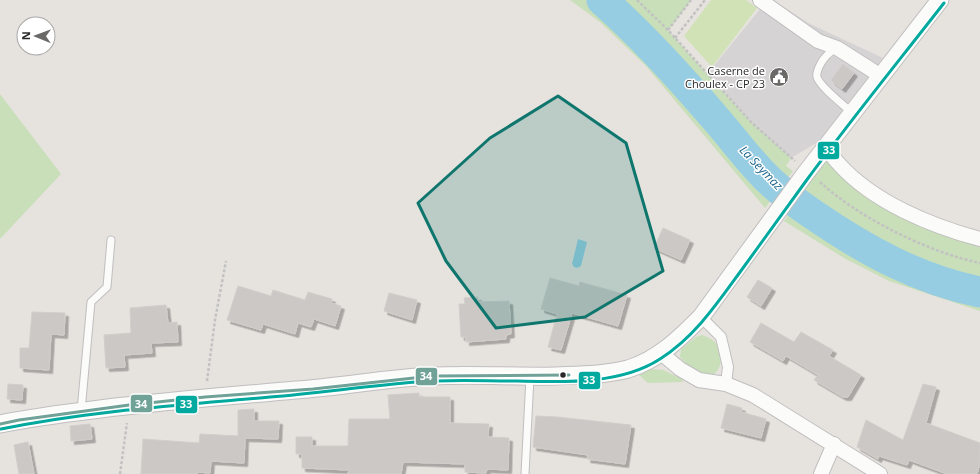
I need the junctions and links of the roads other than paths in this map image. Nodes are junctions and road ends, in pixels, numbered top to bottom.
1 (760, 0) edge
2 (940, 0) edge
3 (837, 48) junction
4 (881, 76) junction
5 (852, 113) junction
6 (826, 147) junction
7 (980, 239) edge
8 (111, 240) dead end
9 (701, 317) junction
10 (661, 353) junction
11 (530, 376) junction
12 (726, 384) junction
13 (82, 411) junction
14 (0, 424) edge
15 (834, 444) junction
16 (525, 474) edge
17 (821, 474) edge
18 (880, 474) edge

1 - 3 street
2 - 4 street
3 - 4 street
3 - 5 lane
4 - 5 street
5 - 6 street
6 - 7 street
6 - 9 street
8 - 13 lane
9 - 10 street
9 - 12 street
10 - 11 street
10 - 12 street
11 - 13 street
11 - 16 lane
12 - 15 street
13 - 14 street
15 - 17 street
15 - 18 street

